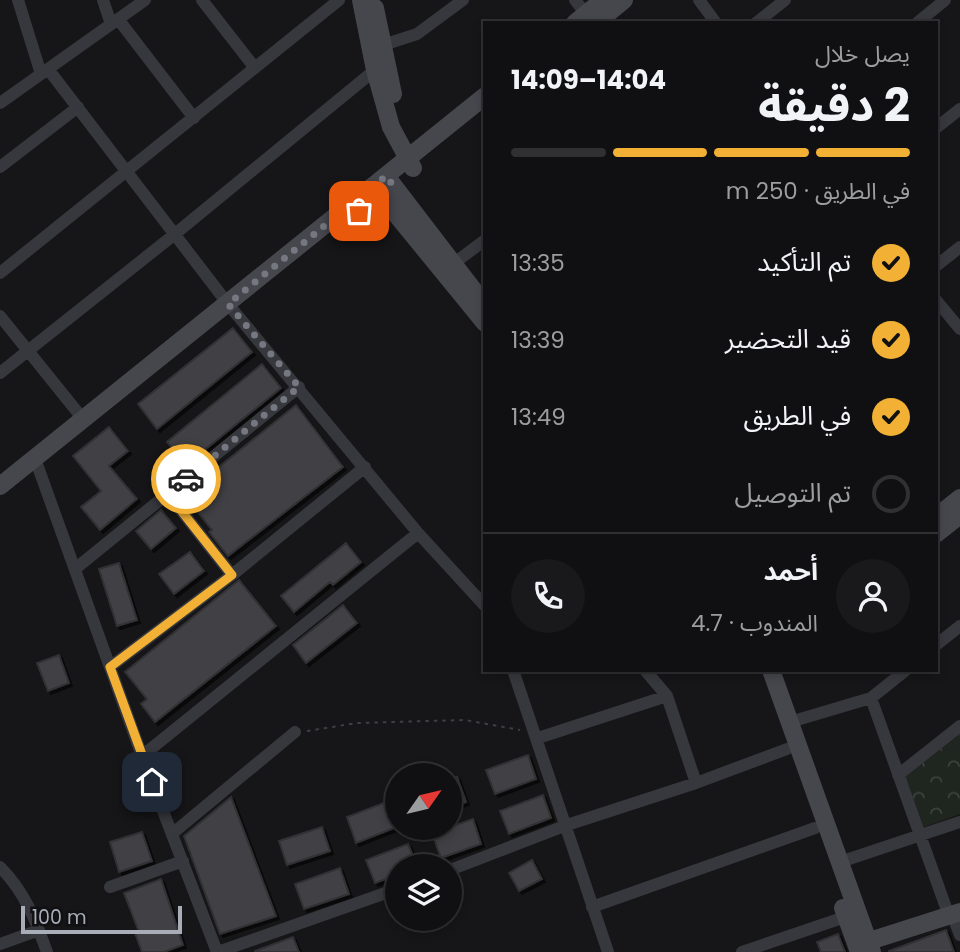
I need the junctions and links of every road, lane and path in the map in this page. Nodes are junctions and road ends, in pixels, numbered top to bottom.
1 (18, 0) edge
2 (103, 0) edge
3 (145, 0) edge
4 (202, 0) edge
5 (339, 0) edge
6 (361, 0) edge
7 (373, 0) edge
8 (463, 0) edge
9 (603, 0) edge
10 (624, 0) edge
11 (699, 0) edge
12 (785, 0) edge
13 (945, 0) edge
14 (583, 15) edge
15 (715, 21) edge
16 (759, 21) edge
17 (919, 21) edge
18 (114, 22) junction
19 (383, 45) junction
20 (255, 68) junction
21 (375, 70) junction
22 (44, 71) junction
23 (483, 98) edge
24 (0, 103) edge
25 (78, 107) junction
26 (960, 109) edge
27 (483, 112) edge
28 (194, 118) junction
29 (938, 126) edge
30 (399, 142) junction
31 (410, 163) junction
32 (0, 167) edge
33 (127, 172) junction
34 (383, 185) junction
35 (175, 234) junction
36 (483, 242) edge
37 (960, 247) edge
38 (453, 264) junction
39 (938, 264) edge
40 (0, 273) edge
41 (483, 302) edge
42 (938, 302) edge
43 (230, 306) junction
44 (0, 316) edge
45 (483, 320) edge
46 (960, 329) edge
47 (28, 350) junction
48 (0, 373) edge
49 (299, 387) junction
50 (83, 419) junction
51 (35, 463) junction
52 (365, 467) junction
53 (0, 486) edge
54 (168, 494) junction
55 (0, 497) edge
56 (960, 498) edge
57 (938, 515) edge
58 (960, 515) edge
59 (938, 532) edge
60 (418, 533) junction
61 (75, 569) junction
62 (232, 575) junction
63 (483, 604) edge
64 (960, 626) edge
65 (938, 643) edge
66 (110, 667) junction
67 (514, 672) edge
68 (647, 672) edge
69 (764, 672) edge
70 (765, 672) edge
71 (903, 672) edge
72 (667, 696) junction
73 (871, 698) junction
74 (790, 722) junction
75 (960, 726) edge
76 (295, 732) joint
77 (537, 735) junction
78 (787, 749) junction
79 (142, 756) junction
80 (898, 775) junction
81 (696, 783) junction
82 (960, 822) edge
83 (566, 825) junction
84 (815, 828) junction
85 (173, 833) junction
86 (920, 836) junction
87 (183, 861) junction
88 (840, 862) junction
89 (462, 865) edge
90 (0, 867) edge
91 (110, 887) dead end
92 (385, 892) edge
93 (592, 907) junction
94 (954, 914) edge
95 (852, 915) junction
96 (39, 930) junction
97 (960, 935) edge
98 (0, 944) edge
99 (764, 948) edge
100 (864, 948) edge
101 (47, 952) edge
102 (217, 952) edge
103 (608, 952) edge
104 (742, 952) edge

1 - 22 street
2 - 18 street
3 - 18 street
4 - 20 street
5 - 20 street
6 - 21 street
7 - 19 street
8 - 19 street
9 - 14 street
10 - 14 street
11 - 15 street
12 - 16 street
13 - 17 street
18 - 22 street
18 - 28 street
19 - 30 street
20 - 28 street
21 - 30 street
21 - 35 street
22 - 24 street
22 - 25 street
23 - 31 street
25 - 32 street
25 - 33 street
26 - 29 street
27 - 31 street
28 - 33 street
30 - 31 street
31 - 34 street
33 - 35 street
33 - 40 street
34 - 38 street
34 - 43 street
34 - 45 street
35 - 43 street
35 - 47 street
36 - 38 street
37 - 39 street
38 - 41 street
42 - 46 street
43 - 49 street
43 - 50 street
43 - 51 street
44 - 47 street
47 - 48 street
47 - 50 street
49 - 52 street
49 - 54 street
50 - 51 street
51 - 53 street
51 - 55 street
51 - 61 street
52 - 60 street
52 - 62 street
54 - 61 street
54 - 62 street
56 - 57 street
58 - 59 street
60 - 63 street
60 - 79 street
61 - 66 street
62 - 66 street
64 - 65 street
66 - 79 street
67 - 77 street
68 - 72 street
69 - 78 street
70 - 74 street
71 - 73 street
72 - 77 street
72 - 81 street
73 - 74 street
73 - 80 street
74 - 88 street
75 - 80 street
76 - 77 path
76 - 85 street
77 - 83 street
78 - 81 street
78 - 84 street
79 - 85 street
80 - 86 street
81 - 83 street
82 - 86 street
83 - 89 street
83 - 93 street
84 - 93 street
84 - 95 street
85 - 87 street
86 - 88 street
86 - 94 street
87 - 91 street
87 - 102 street
88 - 95 street
90 - 96 street
92 - 102 street
93 - 103 street
94 - 97 street
94 - 100 street
95 - 99 street
95 - 100 street
96 - 98 street
96 - 101 street
99 - 104 street

